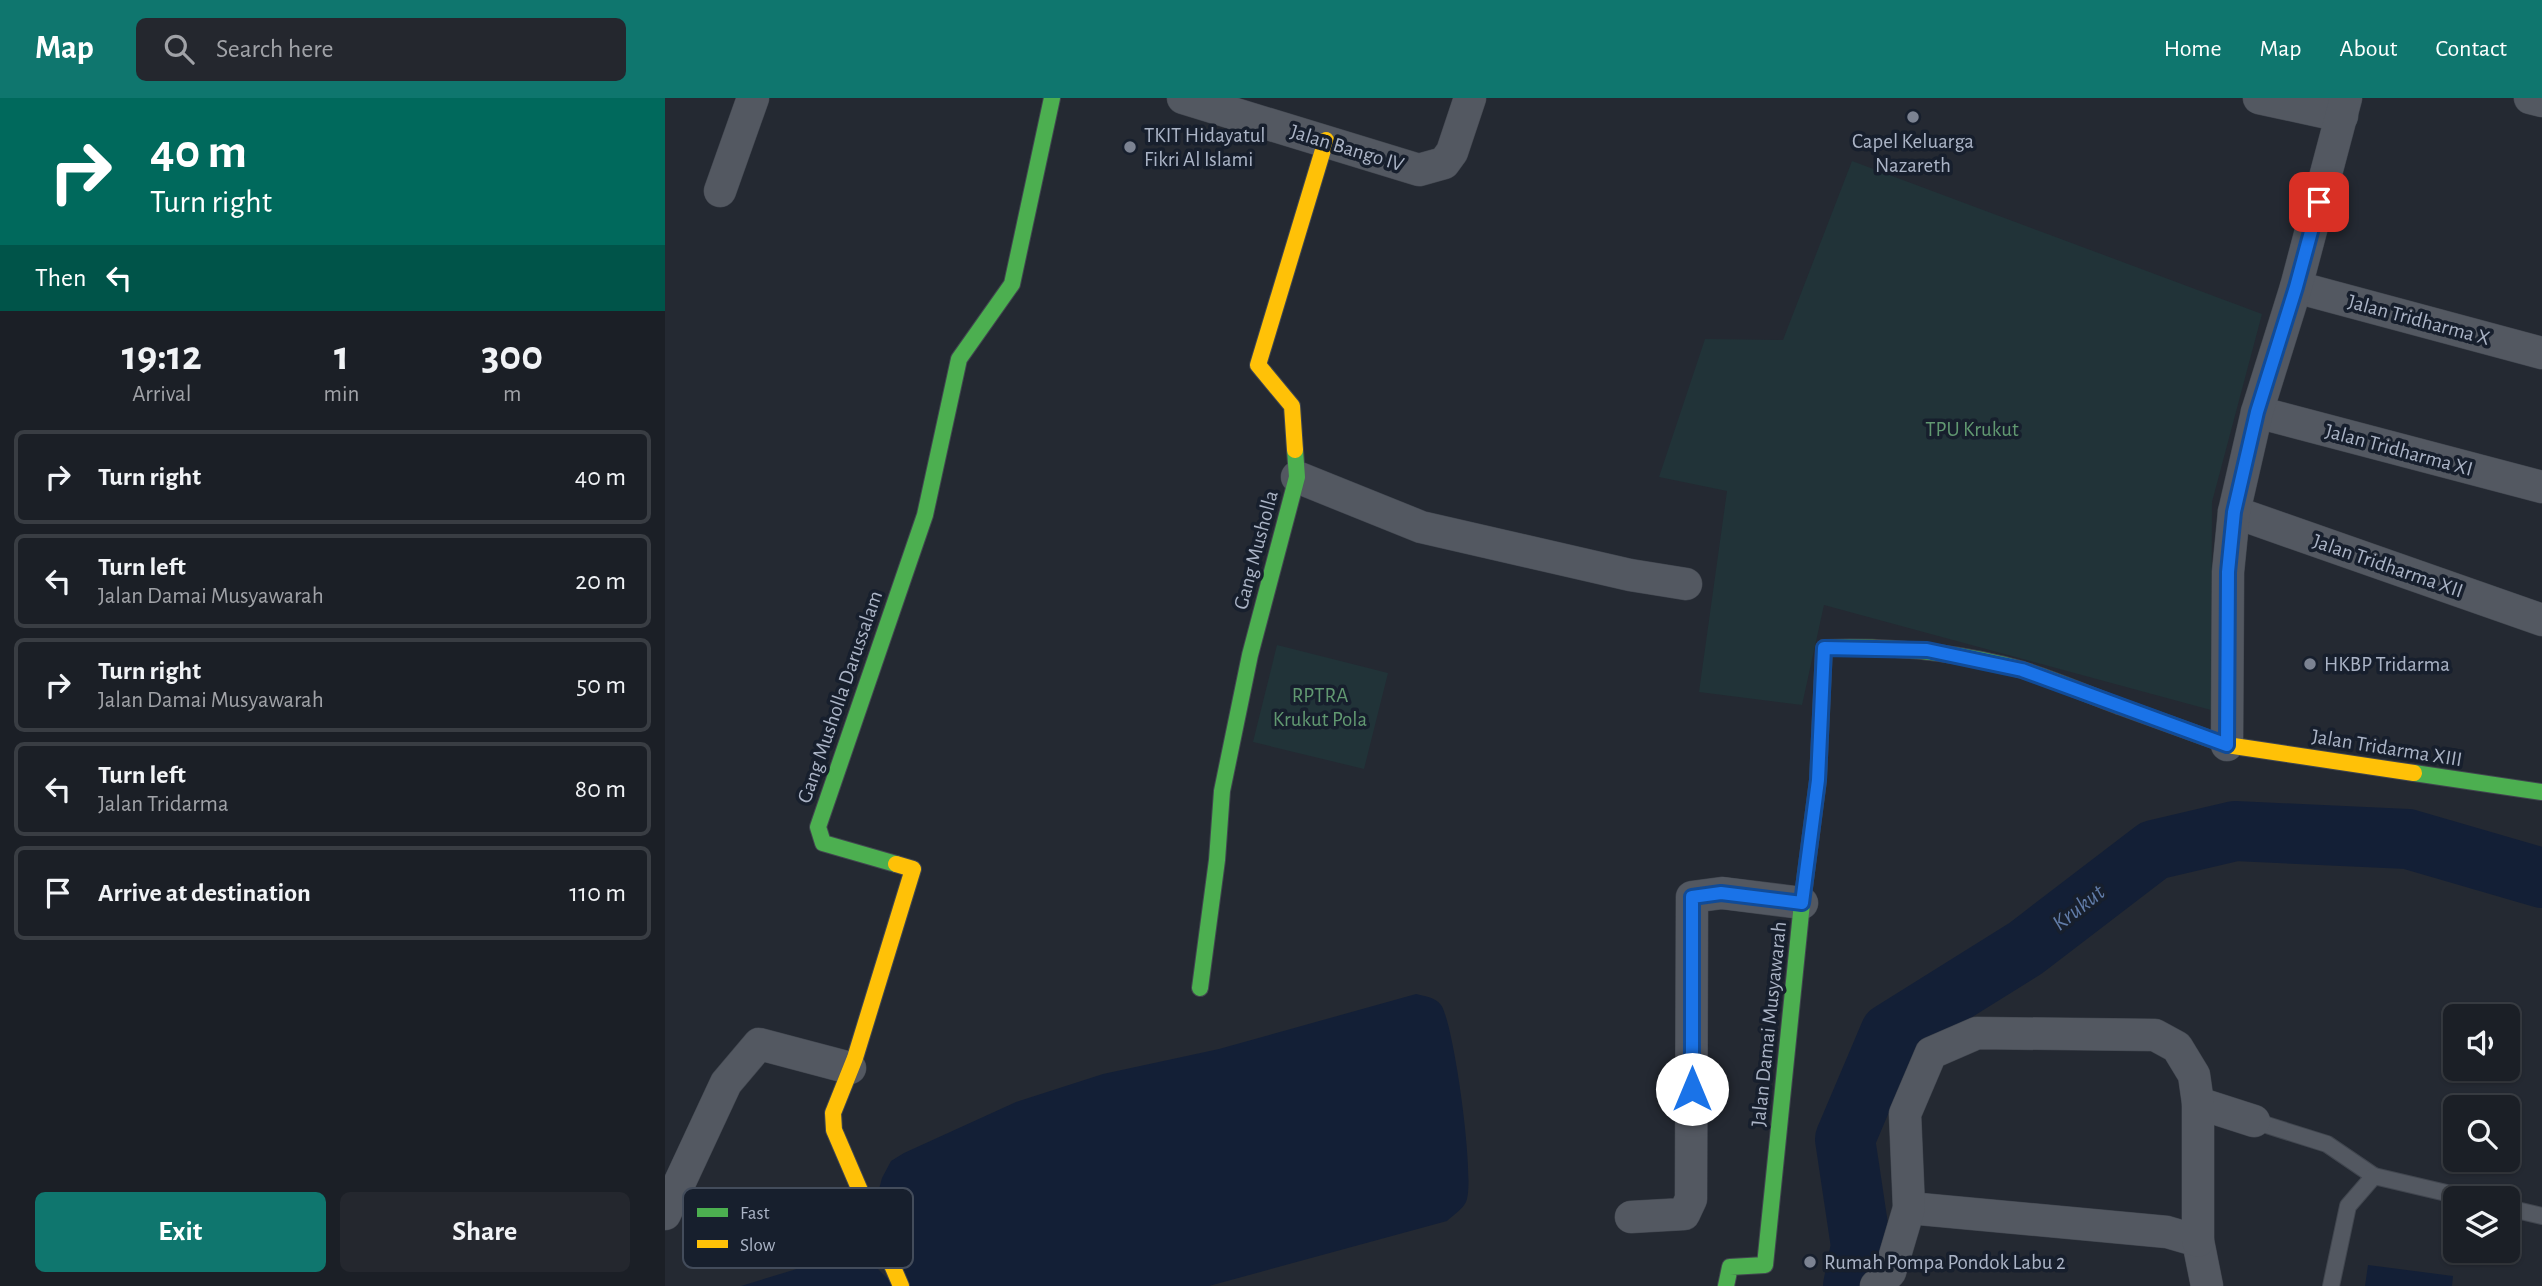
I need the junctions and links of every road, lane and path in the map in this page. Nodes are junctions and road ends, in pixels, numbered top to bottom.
1 (753, 98) edge
2 (1052, 98) edge
3 (1183, 98) edge
4 (1469, 98) edge
5 (2259, 98) edge
6 (2530, 98) edge
7 (2542, 102) edge
8 (2344, 107) edge
9 (1326, 140) junction
10 (720, 191) dead end
11 (2296, 287) junction
12 (2542, 354) edge
13 (2257, 412) junction
14 (1297, 477) junction
15 (2542, 486) edge
16 (2234, 512) junction
17 (1686, 583) dead end
18 (2542, 621) edge
19 (2227, 745) junction
20 (2542, 792) edge
21 (1802, 903) junction
22 (1200, 988) dead end
23 (851, 1068) junction
24 (2198, 1103) junction
25 (2254, 1121) joint
26 (2374, 1175) junction
27 (859, 1188) edge
28 (2443, 1192) edge
29 (667, 1204) edge
30 (1909, 1208) junction
31 (2520, 1211) edge
32 (2542, 1216) edge
33 (1631, 1217) dead end
34 (2198, 1241) junction
35 (893, 1268) edge
36 (901, 1286) edge
37 (1725, 1286) edge
38 (1877, 1286) edge
39 (2207, 1286) edge
40 (2331, 1286) edge

1 - 10 street
2 - 23 street, Gang Musholla Darussalam
3 - 9 street, Jalan Bango IV
4 - 9 street, Jalan Bango IV
5 - 8 street
6 - 7 street
8 - 11 street
9 - 14 street, Gang Musholla
11 - 12 street, Jalan Tridharma X
11 - 13 street
13 - 15 street, Jalan Tridharma XI
13 - 16 street
14 - 17 street
14 - 22 street, Gang Musholla
16 - 18 street, Jalan Tridharma XII
16 - 19 street
19 - 20 street, Jalan Tridarma XIII
19 - 21 street, Jalan Damai Musyawarah
21 - 33 street
21 - 37 street, Jalan Damai Musyawarah
23 - 27 street, Gang Musholla Darussalam
23 - 29 street
24 - 25 street
24 - 30 street
24 - 34 street
25 - 26 lane
26 - 28 lane
26 - 40 lane
30 - 34 street
30 - 38 street
31 - 32 lane
34 - 39 street
35 - 36 street, Gang Musholla Darussalam

